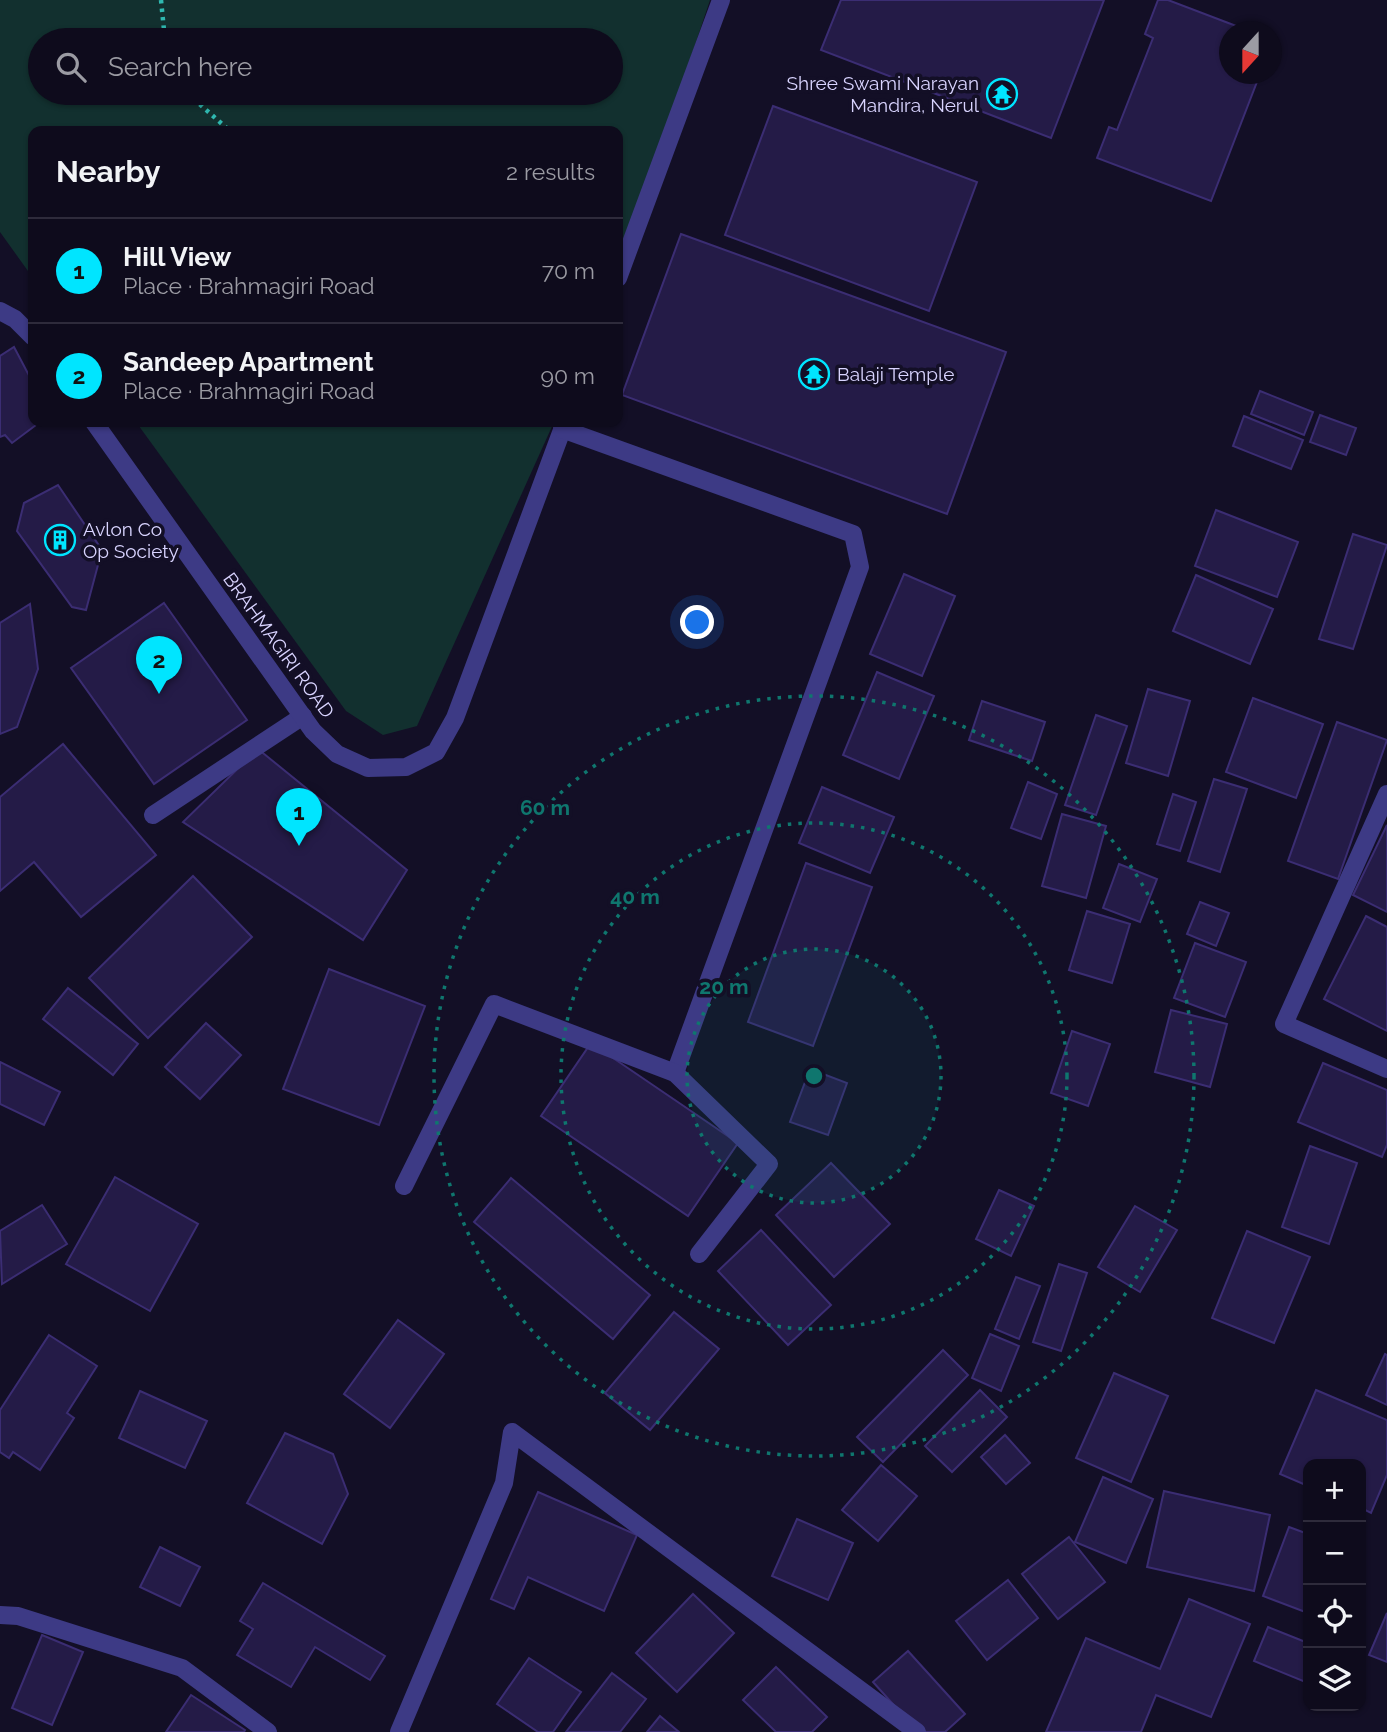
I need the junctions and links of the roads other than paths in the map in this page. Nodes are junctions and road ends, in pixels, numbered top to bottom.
1 (721, 0) edge
2 (623, 265) edge
3 (0, 311) edge
4 (28, 332) edge
5 (98, 427) edge
6 (562, 427) edge
7 (568, 427) edge
8 (303, 716) junction
9 (1387, 794) edge
10 (153, 815) dead end
11 (1387, 1069) edge
12 (675, 1073) junction
13 (404, 1186) dead end
14 (699, 1254) dead end
15 (0, 1615) edge
16 (268, 1732) edge
17 (399, 1732) edge
18 (917, 1732) edge

1 - 2 street
3 - 4 street
5 - 8 street, BRAHMAGIRI ROAD
6 - 8 street, BRAHMAGIRI ROAD
7 - 12 street
8 - 10 street
9 - 11 street
12 - 13 street
12 - 14 street
15 - 16 street
17 - 18 street

